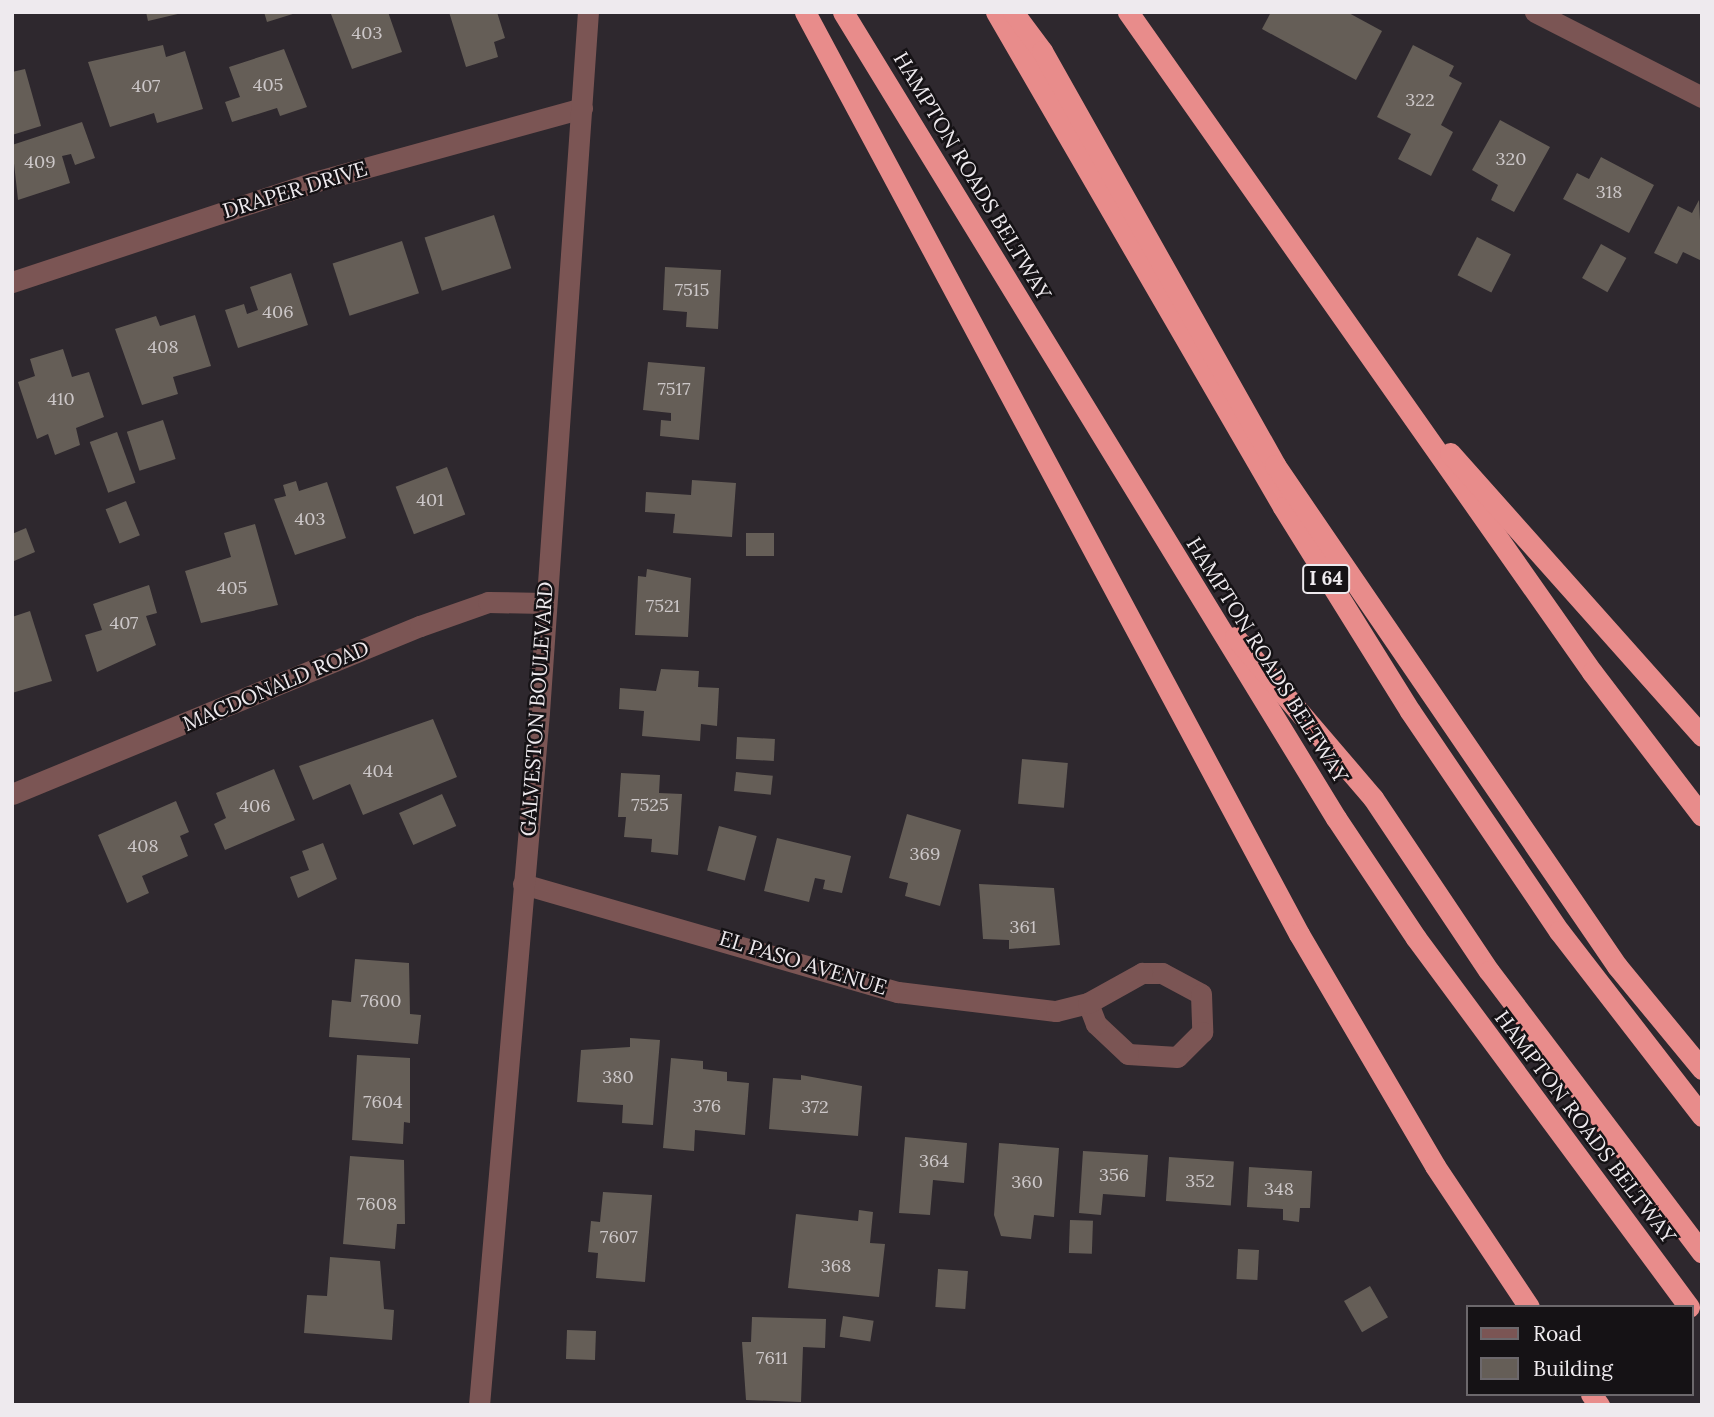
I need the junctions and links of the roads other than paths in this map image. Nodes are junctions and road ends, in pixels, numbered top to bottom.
1 (588, 12) edge
2 (805, 12) edge
3 (843, 12) edge
4 (996, 12) edge
5 (1013, 12) edge
6 (1128, 12) edge
7 (1535, 12) edge
8 (1702, 97) edge
9 (582, 108) junction
10 (12, 282) edge
11 (1388, 384) junction
12 (1190, 585) junction
13 (545, 603) junction
14 (1702, 736) edge
15 (12, 794) edge
16 (1702, 816) edge
17 (523, 884) junction
18 (1088, 1003) junction
19 (1702, 1069) edge
20 (1702, 1116) edge
21 (1702, 1253) edge
22 (1528, 1305) edge
23 (1688, 1305) edge
24 (479, 1405) edge

1 - 9 street, GALVESTON BOULEVARD
2 - 22 highway
3 - 12 highway, HAMPTON ROADS BELTWAY
4 - 20 highway, I 64
5 - 19 highway
6 - 11 highway
7 - 8 street
9 - 10 street, DRAPER DRIVE
9 - 13 street, GALVESTON BOULEVARD
11 - 14 highway
11 - 16 highway
12 - 21 highway
12 - 23 highway, HAMPTON ROADS BELTWAY
13 - 15 street, MACDONALD ROAD
13 - 17 street, GALVESTON BOULEVARD
17 - 18 street, EL PASO AVENUE
17 - 24 street, GALVESTON BOULEVARD
18 - 18 street, EL PASO AVENUE

